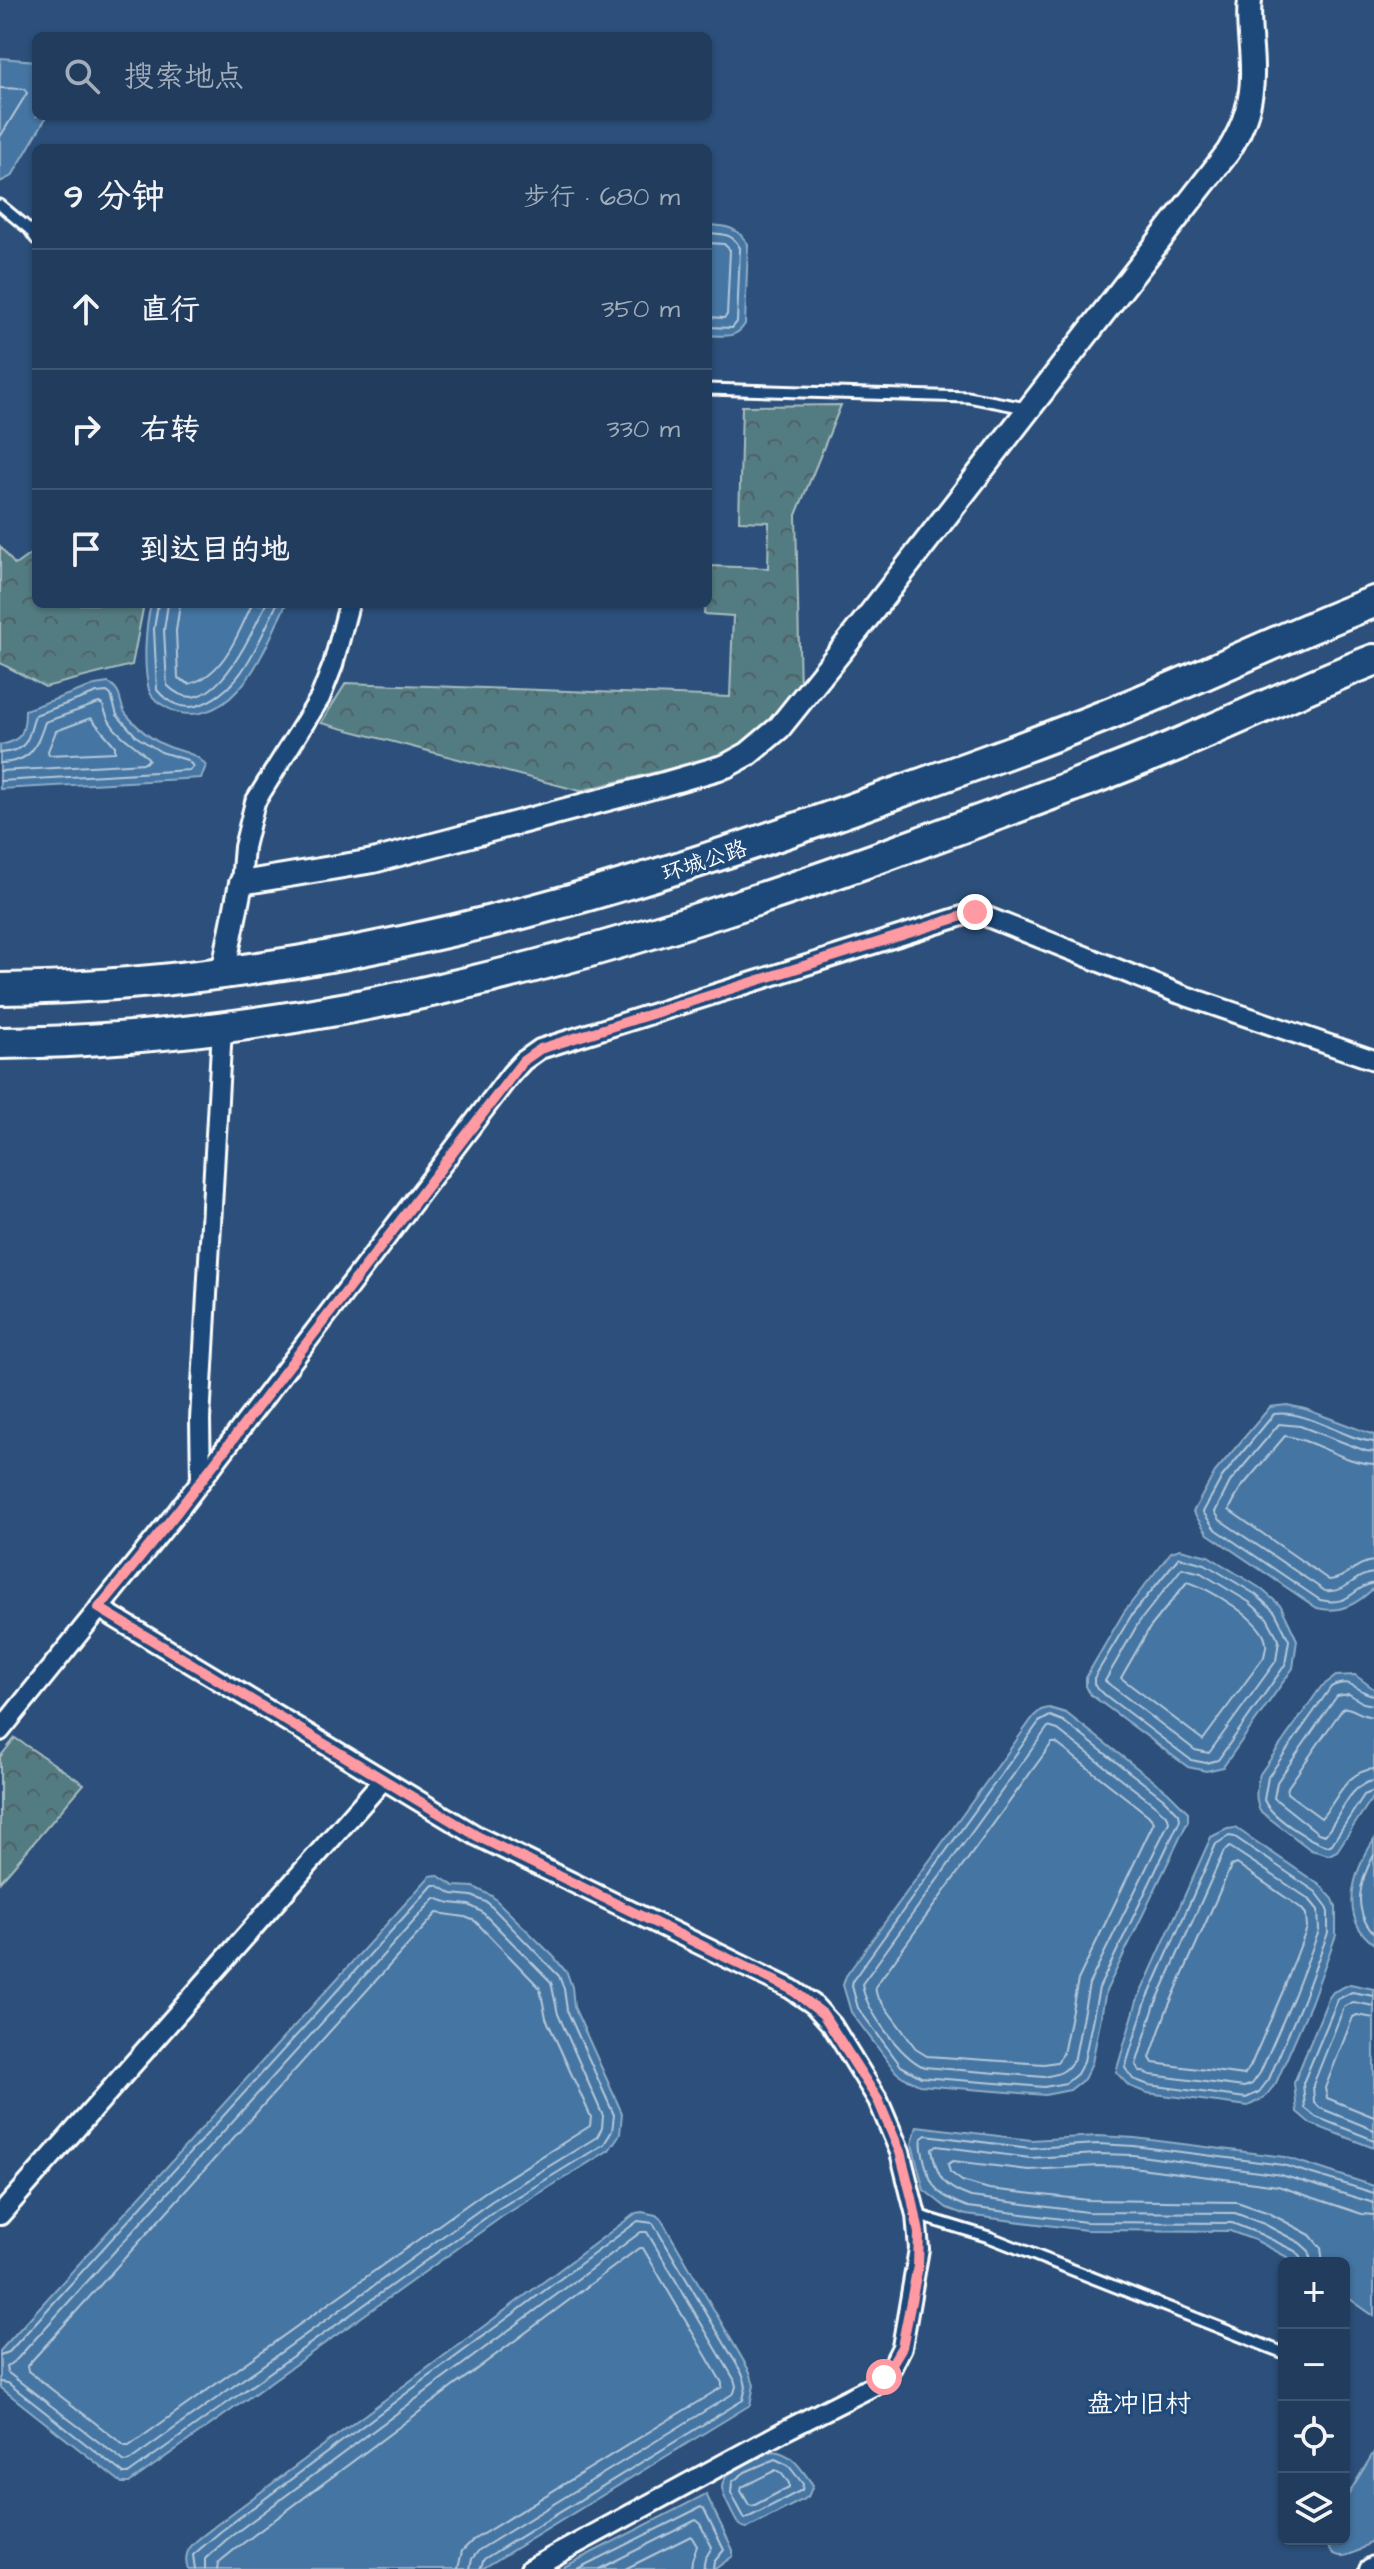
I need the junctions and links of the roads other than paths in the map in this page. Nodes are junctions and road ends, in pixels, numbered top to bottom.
1 (1250, 0) edge
2 (0, 205) edge
3 (32, 233) edge
4 (712, 389) edge
5 (1030, 408) junction
6 (1374, 602) edge
7 (348, 608) edge
8 (1374, 660) edge
9 (241, 883) junction
10 (223, 973) junction
11 (0, 989) edge
12 (222, 1028) junction
13 (0, 1043) edge
14 (1374, 1060) edge
15 (201, 1480) junction
16 (99, 1608) junction
17 (0, 1731) edge
18 (383, 1780) junction
19 (0, 2215) edge
20 (916, 2215) junction
21 (1278, 2351) edge
22 (1374, 2566) edge
23 (530, 2569) edge
24 (1369, 2569) edge

1 - 5 street
2 - 3 lane
4 - 5 lane
5 - 9 street
6 - 10 highway, 环城公路
7 - 9 street
8 - 12 highway
9 - 10 street
10 - 11 highway, 环城公路
12 - 13 highway
12 - 15 street
14 - 15 street
15 - 16 street
16 - 17 street
16 - 18 street
18 - 19 street
18 - 20 street
20 - 21 lane
20 - 23 street
22 - 24 street

